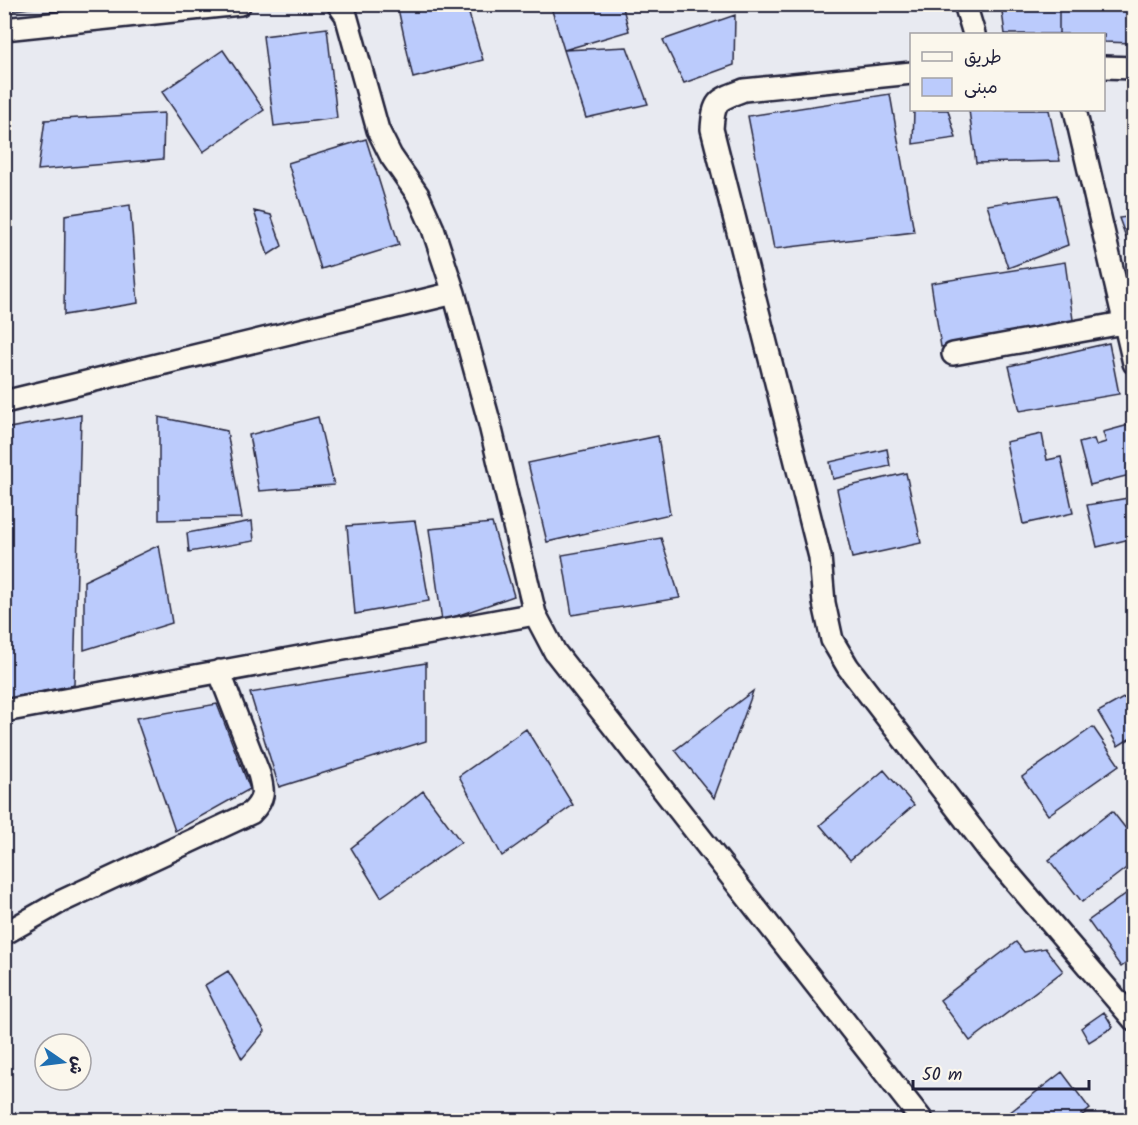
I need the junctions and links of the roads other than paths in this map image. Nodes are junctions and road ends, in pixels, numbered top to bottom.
1 (240, 4) edge
2 (339, 4) edge
3 (965, 4) edge
4 (4, 29) edge
5 (974, 33) edge
6 (1105, 67) edge
7 (1134, 68) edge
8 (910, 73) edge
9 (1075, 111) edge
10 (454, 293) junction
11 (1123, 323) junction
12 (953, 354) dead end
13 (1134, 363) edge
14 (4, 402) edge
15 (535, 614) junction
16 (219, 671) junction
17 (4, 711) edge
18 (4, 934) edge
19 (1134, 1020) edge
20 (922, 1120) edge

1 - 4 street
2 - 10 street
3 - 5 street
6 - 7 street
8 - 19 street
9 - 11 street
10 - 14 street
10 - 15 street
11 - 12 street
11 - 13 street
15 - 16 street
15 - 20 street
16 - 17 street
16 - 18 street

